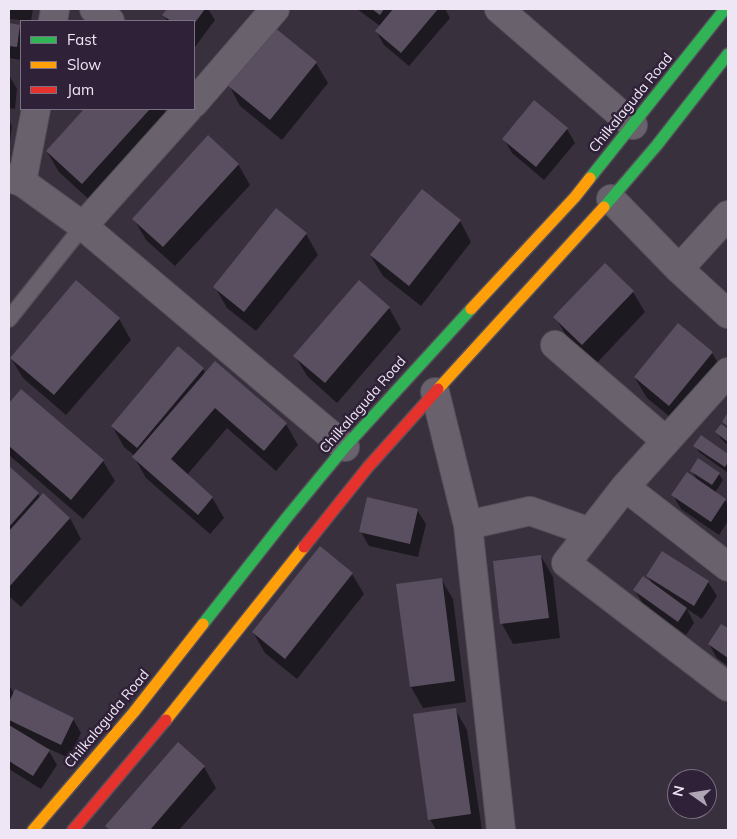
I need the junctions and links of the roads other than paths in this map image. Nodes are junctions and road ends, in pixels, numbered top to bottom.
1 (94, 9) edge
2 (275, 9) edge
3 (499, 9) edge
4 (725, 9) edge
5 (109, 20) edge
6 (728, 54) edge
7 (195, 97) edge
8 (36, 110) edge
9 (184, 110) edge
10 (633, 125) junction
11 (16, 180) edge
12 (611, 199) junction
13 (728, 215) edge
14 (84, 226) junction
15 (680, 269) junction
16 (728, 314) edge
17 (9, 319) edge
18 (555, 345) dead end
19 (728, 372) edge
20 (435, 392) junction
21 (666, 441) junction
22 (345, 447) junction
23 (625, 488) junction
24 (468, 525) junction
25 (590, 532) junction
26 (725, 557) edge
27 (728, 687) edge
28 (33, 830) edge
29 (73, 830) edge
30 (501, 830) edge

1 - 5 street
2 - 7 street
3 - 10 street
4 - 10 main road, Chilkalaguda Road
6 - 12 main road
8 - 11 street
9 - 14 street
10 - 22 main road, Chilkalaguda Road
11 - 14 street
12 - 15 street
12 - 20 main road
13 - 15 street
14 - 17 lane
14 - 22 street
15 - 16 street
18 - 21 street
19 - 21 street
20 - 24 street
20 - 29 main road
21 - 23 street
22 - 28 main road, Chilkalaguda Road
23 - 25 street
23 - 26 street
24 - 25 street
24 - 30 street
25 - 27 street

